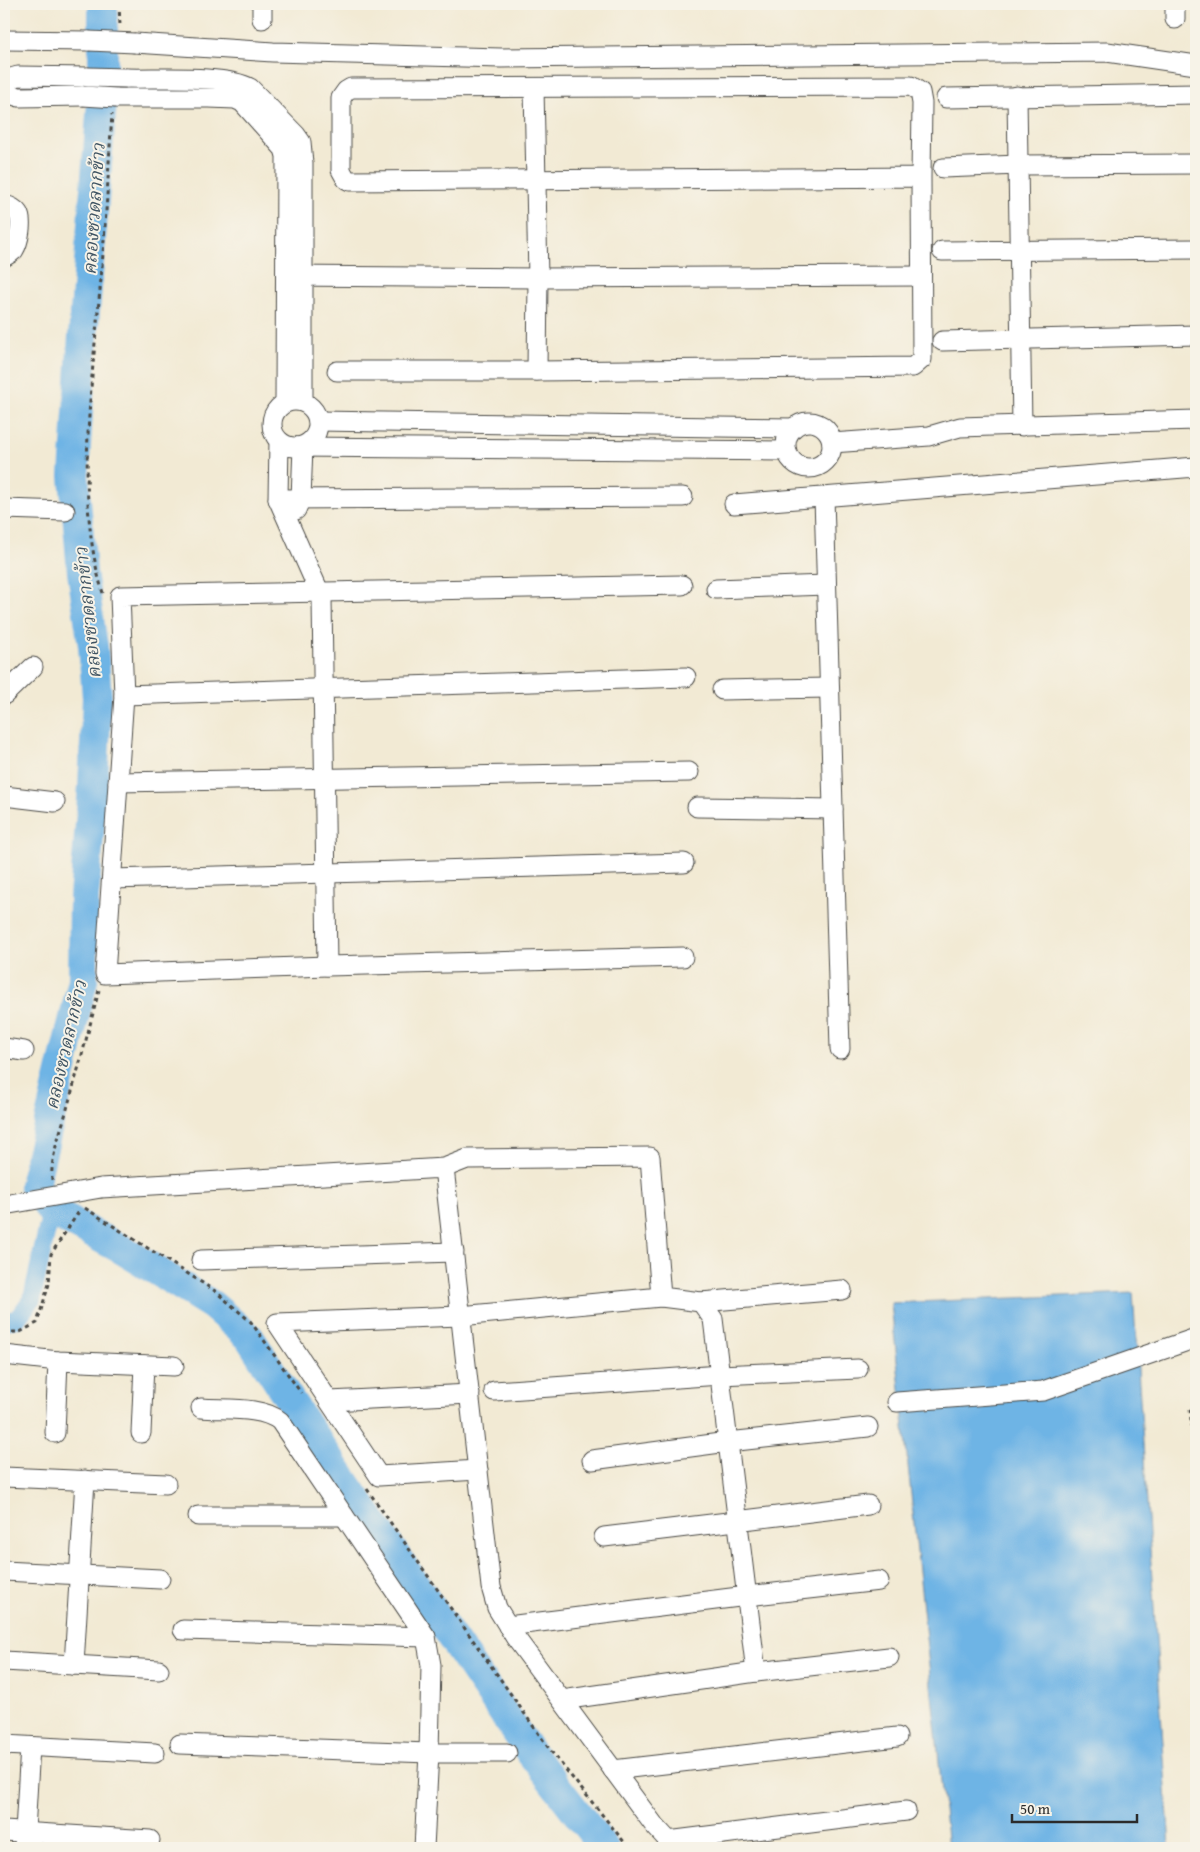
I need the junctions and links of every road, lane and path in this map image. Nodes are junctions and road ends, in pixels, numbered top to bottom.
1 (119, 4) edge
2 (120, 29) dead end
3 (4, 40) edge
4 (1196, 65) edge
5 (4, 80) edge
6 (210, 88) junction
7 (534, 88) junction
8 (4, 92) edge
9 (1196, 94) edge
10 (1018, 96) junction
11 (946, 98) dead end
12 (114, 101) junction
13 (1196, 164) edge
14 (1019, 165) junction
15 (943, 168) dead end
16 (920, 177) junction
17 (535, 180) junction
18 (4, 205) edge
19 (1196, 249) edge
20 (942, 251) dead end
21 (1020, 251) junction
22 (4, 257) edge
23 (295, 275) junction
24 (922, 276) junction
25 (538, 278) junction
26 (1196, 335) edge
27 (1022, 340) junction
28 (942, 341) dead end
29 (337, 370) dead end
30 (538, 371) junction
31 (303, 402) junction
32 (285, 403) junction
33 (1196, 420) edge
34 (318, 421) junction
35 (536, 425) junction
36 (1022, 426) junction
37 (794, 428) junction
38 (832, 443) junction
39 (292, 445) junction
40 (534, 449) junction
41 (786, 451) junction
42 (1196, 467) edge
43 (683, 496) dead end
44 (824, 497) junction
45 (301, 498) junction
46 (278, 499) junction
47 (734, 504) dead end
48 (4, 509) edge
49 (65, 511) dead end
50 (289, 525) junction
51 (682, 585) dead end
52 (826, 585) junction
53 (716, 589) dead end
54 (320, 593) junction
55 (104, 599) dead end
56 (33, 667) dead end
57 (686, 678) dead end
58 (829, 688) junction
59 (323, 689) junction
60 (722, 690) dead end
61 (4, 695) edge
62 (124, 695) junction
63 (689, 772) dead end
64 (324, 778) junction
65 (118, 782) junction
66 (4, 796) edge
67 (55, 802) dead end
68 (697, 806) dead end
69 (833, 809) junction
70 (684, 863) dead end
71 (325, 873) junction
72 (112, 879) junction
73 (683, 957) dead end
74 (327, 966) junction
75 (99, 987) dead end
76 (4, 1048) edge
77 (840, 1049) dead end
78 (24, 1051) dead end
79 (444, 1168) junction
80 (52, 1186) dead end
81 (4, 1205) edge
82 (454, 1252) junction
83 (200, 1260) dead end
84 (842, 1290) dead end
85 (661, 1298) junction
86 (701, 1302) junction
87 (460, 1316) junction
88 (4, 1332) edge
89 (1196, 1338) edge
90 (4, 1355) edge
91 (58, 1361) junction
92 (144, 1365) junction
93 (174, 1366) dead end
94 (858, 1369) dead end
95 (720, 1376) junction
96 (494, 1391) dead end
97 (470, 1394) junction
98 (302, 1396) dead end
99 (330, 1401) junction
100 (897, 1402) dead end
101 (202, 1408) dead end
102 (1190, 1409) dead end
103 (868, 1426) dead end
104 (55, 1433) dead end
105 (141, 1433) dead end
106 (728, 1442) junction
107 (592, 1460) dead end
108 (478, 1470) junction
109 (1196, 1470) edge
110 (4, 1477) edge
111 (84, 1480) junction
112 (166, 1484) dead end
113 (364, 1486) dead end
114 (868, 1505) dead end
115 (198, 1516) dead end
116 (344, 1516) junction
117 (738, 1521) junction
118 (604, 1537) dead end
119 (4, 1570) edge
120 (80, 1574) junction
121 (160, 1579) dead end
122 (879, 1582) dead end
123 (747, 1596) junction
124 (508, 1626) junction
125 (184, 1630) dead end
126 (426, 1637) junction
127 (889, 1658) dead end
128 (4, 1662) edge
129 (74, 1665) junction
130 (159, 1670) dead end
131 (756, 1672) junction
132 (562, 1700) junction
133 (897, 1737) dead end
134 (180, 1744) dead end
135 (4, 1745) edge
136 (30, 1747) junction
137 (155, 1753) dead end
138 (429, 1753) junction
139 (507, 1753) dead end
140 (613, 1770) junction
141 (906, 1811) dead end
142 (4, 1832) edge
143 (25, 1840) edge
144 (150, 1840) dead end
145 (672, 1844) edge
146 (424, 1848) edge
147 (629, 1848) edge

1 - 2 path
3 - 4 street, bridge
5 - 6 street, bridge
6 - 12 street
6 - 23 street
7 - 16 street
7 - 17 street
7 - 17 street
8 - 12 street, bridge
9 - 10 street
10 - 11 street
10 - 14 street
12 - 55 path
13 - 14 street
14 - 15 street
14 - 21 street
16 - 17 street
16 - 24 street
17 - 25 street
18 - 22 street
19 - 21 street
20 - 21 street
21 - 27 street
23 - 25 street
23 - 31 street
23 - 32 street
24 - 25 street
24 - 30 street
25 - 30 street
26 - 27 street
27 - 28 street
27 - 36 street
29 - 30 street
31 - 32 street
31 - 34 street
32 - 39 street
33 - 36 street
34 - 35 street
34 - 39 street
35 - 37 street
35 - 40 street
36 - 38 street
37 - 38 street
37 - 41 street
38 - 41 street
39 - 40 street
39 - 45 street
39 - 46 street
40 - 41 street
42 - 44 street
43 - 45 street
44 - 47 street
44 - 52 street
45 - 46 street
45 - 50 street
46 - 50 street
48 - 49 street
50 - 54 street
51 - 54 street
52 - 53 street
52 - 58 street
54 - 59 street
54 - 62 street
56 - 61 street
57 - 59 street
58 - 60 street
58 - 69 street
59 - 62 street
59 - 64 street
62 - 65 street
63 - 64 street
64 - 65 street
64 - 71 street
65 - 72 street
66 - 67 street
68 - 69 street
69 - 77 street
70 - 71 street
71 - 72 street
71 - 74 street
72 - 74 street
73 - 74 street
75 - 80 path
76 - 78 street
79 - 81 street, bridge
79 - 82 street
79 - 85 street
82 - 83 street
82 - 87 street
84 - 86 street
85 - 86 street
85 - 87 street
86 - 95 street
87 - 97 street
87 - 99 street
88 - 98 path
89 - 100 street
90 - 91 street
91 - 92 street
91 - 104 street
92 - 93 street
92 - 105 street
94 - 95 street
95 - 96 street
95 - 106 street
97 - 99 street
97 - 108 street
99 - 108 street
101 - 116 street
102 - 109 path
103 - 106 street
106 - 107 street
106 - 117 street
108 - 124 street
110 - 111 street
111 - 112 street
111 - 120 street
113 - 147 path
114 - 117 street
115 - 116 street
116 - 126 street
117 - 118 street
117 - 123 street
119 - 120 street
120 - 121 street
120 - 129 street
122 - 123 street
123 - 124 street
123 - 131 street
124 - 132 street
125 - 126 street
126 - 138 street
127 - 131 street
128 - 129 street
129 - 130 street
131 - 132 street
132 - 140 street
133 - 140 street
134 - 138 street
135 - 136 street
136 - 137 street
136 - 143 street
138 - 139 street
138 - 146 street
140 - 145 street
141 - 145 street
142 - 143 street
143 - 144 street

